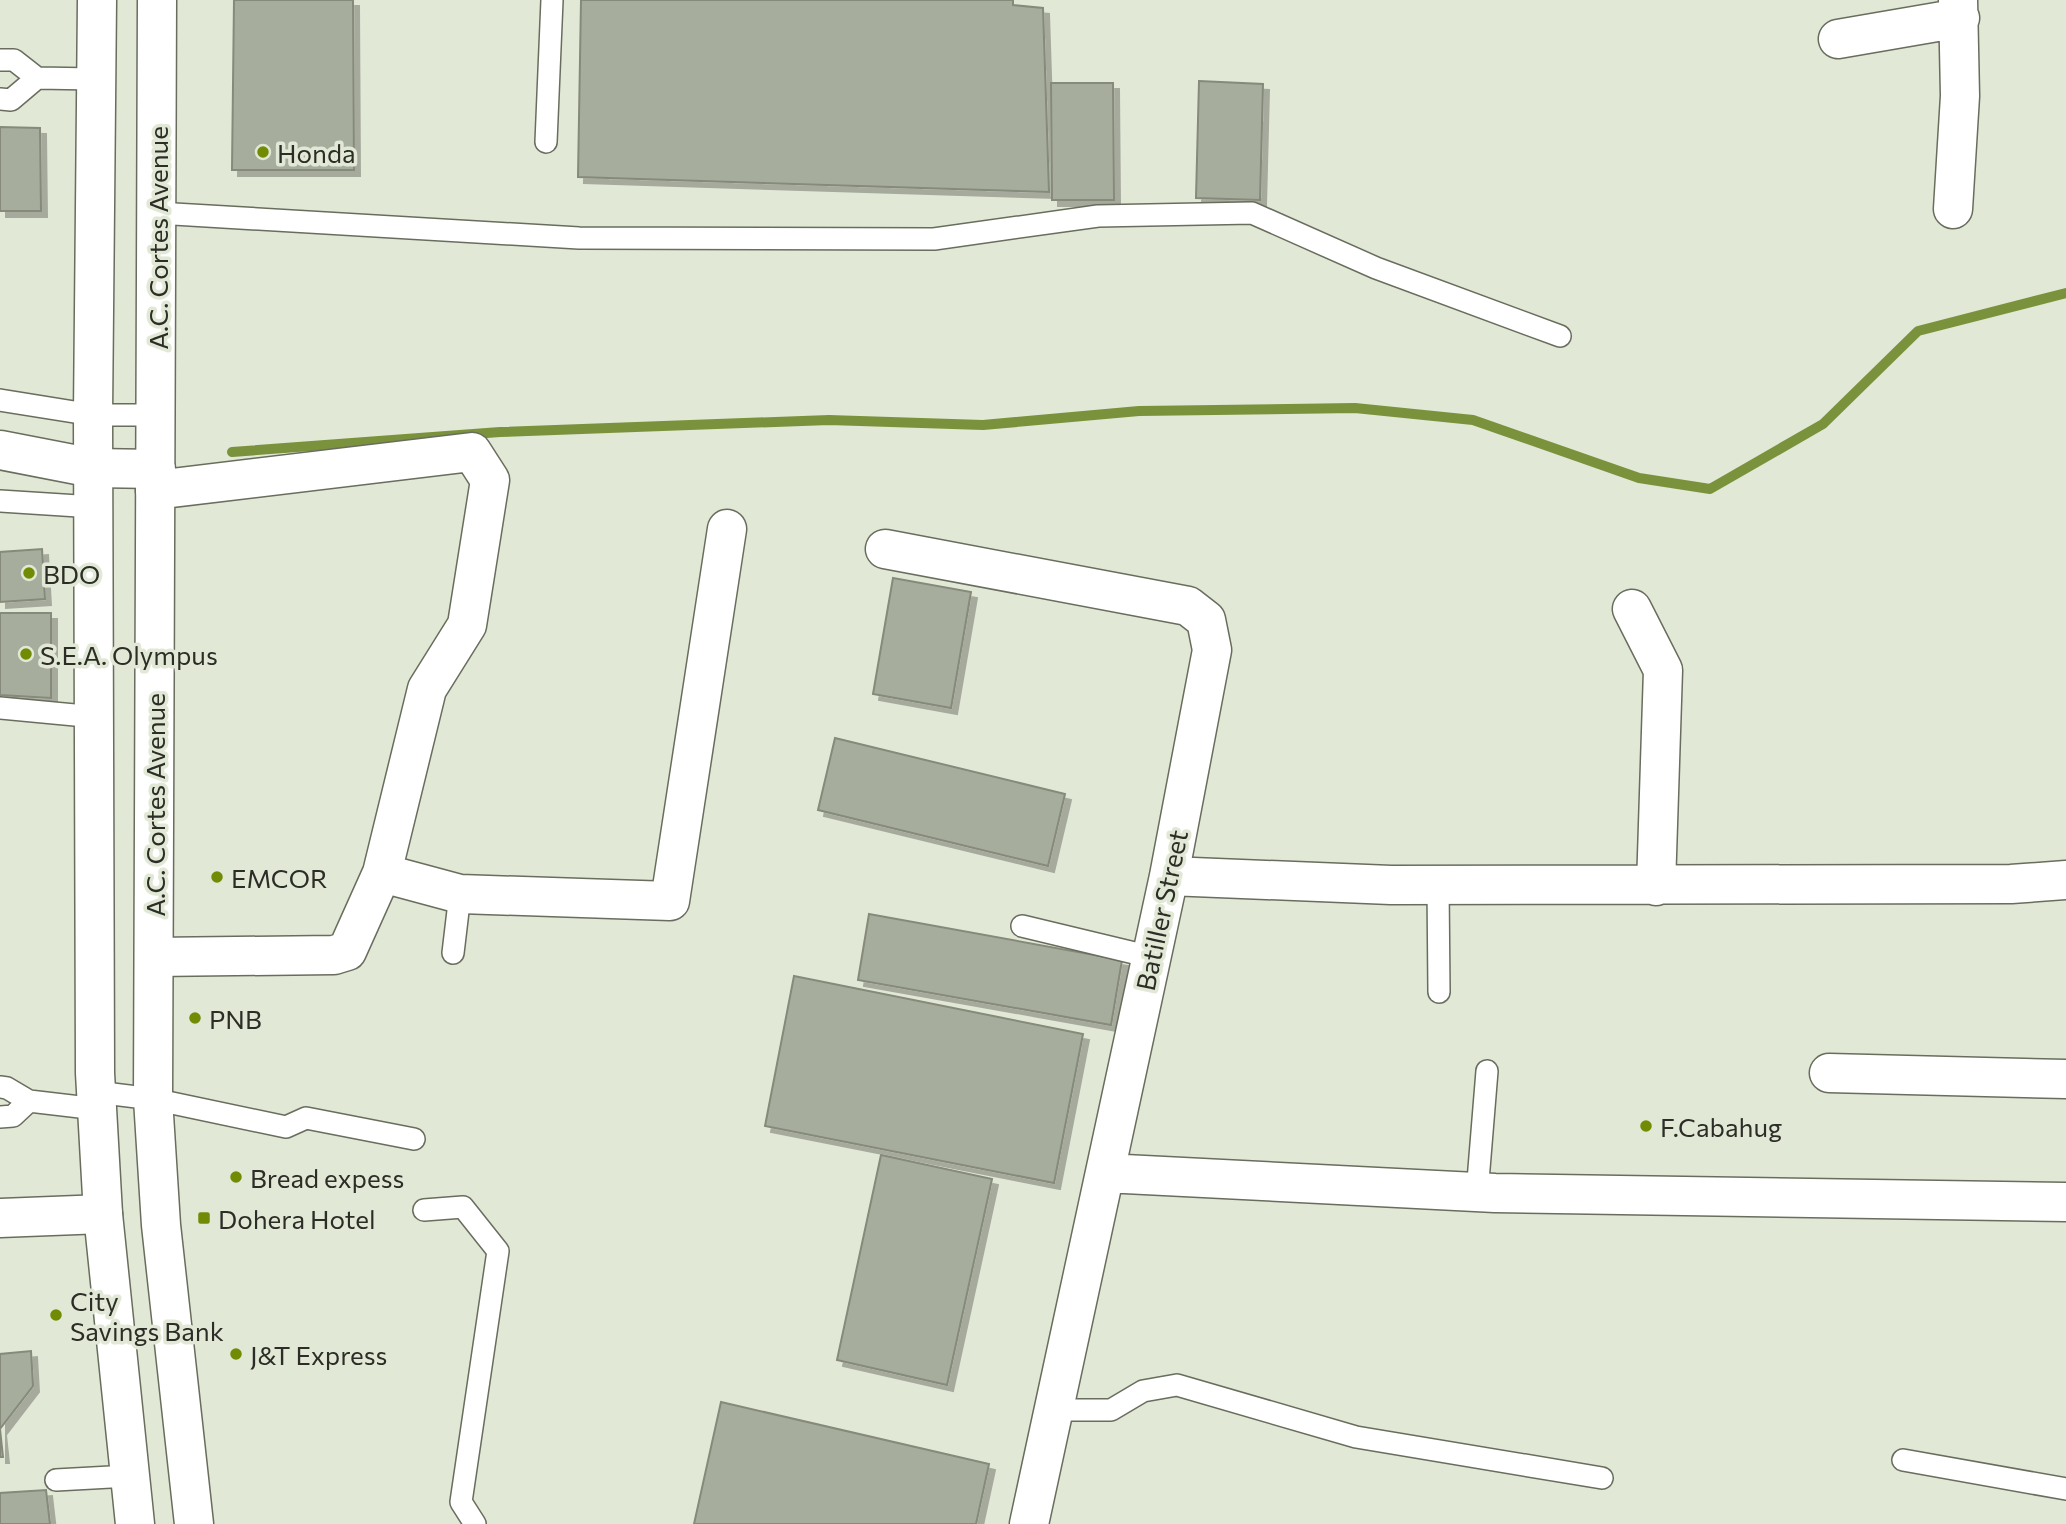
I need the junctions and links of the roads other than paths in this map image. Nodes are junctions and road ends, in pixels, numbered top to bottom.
1 (97, 0) edge
2 (158, 0) edge
3 (552, 0) edge
4 (1959, 9) edge
5 (1838, 39) dead end
6 (0, 61) edge
7 (37, 78) junction
8 (95, 79) junction
9 (0, 99) edge
10 (546, 142) dead end
11 (1953, 209) dead end
12 (157, 214) junction
13 (1560, 336) dead end
14 (0, 400) edge
15 (93, 415) junction
16 (156, 415) junction
17 (0, 450) edge
18 (93, 468) junction
19 (155, 479) junction
20 (0, 500) edge
21 (94, 507) junction
22 (727, 529) dead end
23 (885, 549) dead end
24 (1632, 608) dead end
25 (0, 708) edge
26 (96, 717) junction
27 (382, 873) junction
28 (1169, 876) junction
29 (2066, 880) edge
30 (1438, 885) junction
31 (1656, 886) junction
32 (460, 894) junction
33 (1022, 926) dead end
34 (453, 953) dead end
35 (154, 957) junction
36 (1151, 957) junction
37 (1439, 992) dead end
38 (1487, 1071) dead end
39 (1829, 1073) dead end
40 (2066, 1079) edge
41 (0, 1087) edge
42 (153, 1099) junction
43 (29, 1101) junction
44 (97, 1101) junction
45 (0, 1116) edge
46 (414, 1139) dead end
47 (1105, 1173) junction
48 (1477, 1193) junction
49 (2066, 1202) edge
50 (424, 1210) dead end
51 (103, 1214) junction
52 (0, 1218) edge
53 (1055, 1410) junction
54 (1903, 1460) dead end
55 (129, 1476) junction
56 (1602, 1478) dead end
57 (56, 1480) dead end
58 (2066, 1489) edge
59 (135, 1524) edge
60 (194, 1524) edge
61 (475, 1524) edge
62 (1030, 1524) edge

1 - 8 street
2 - 12 street, A.C. Cortes Avenue
3 - 10 lane
4 - 5 street
4 - 11 street
6 - 7 lane
7 - 8 lane
7 - 9 lane
8 - 15 street
12 - 13 lane
12 - 16 street, A.C. Cortes Avenue
14 - 15 lane
15 - 16 lane
15 - 18 street
16 - 19 street, A.C. Cortes Avenue
17 - 18 street
18 - 19 street
18 - 21 street
19 - 27 street
19 - 35 street, A.C. Cortes Avenue
20 - 21 lane
21 - 26 street
22 - 32 street
23 - 28 street, Batiller Street
24 - 31 street
25 - 26 lane
26 - 44 street
27 - 32 street
27 - 35 street
28 - 30 street
28 - 36 street, Batiller Street
29 - 31 street
30 - 31 street
30 - 37 lane
32 - 34 lane
33 - 36 lane
35 - 42 street, A.C. Cortes Avenue
36 - 47 street, Batiller Street
38 - 48 lane
39 - 40 street
41 - 43 lane
42 - 44 lane
42 - 46 lane
42 - 60 street, A.C. Cortes Avenue
43 - 44 lane
43 - 45 lane
44 - 51 street
47 - 48 street
47 - 53 street, Batiller Street
48 - 49 street
50 - 61 lane
51 - 52 street
51 - 55 street
53 - 56 lane
53 - 62 street, Batiller Street
54 - 58 lane
55 - 57 lane
55 - 59 street

